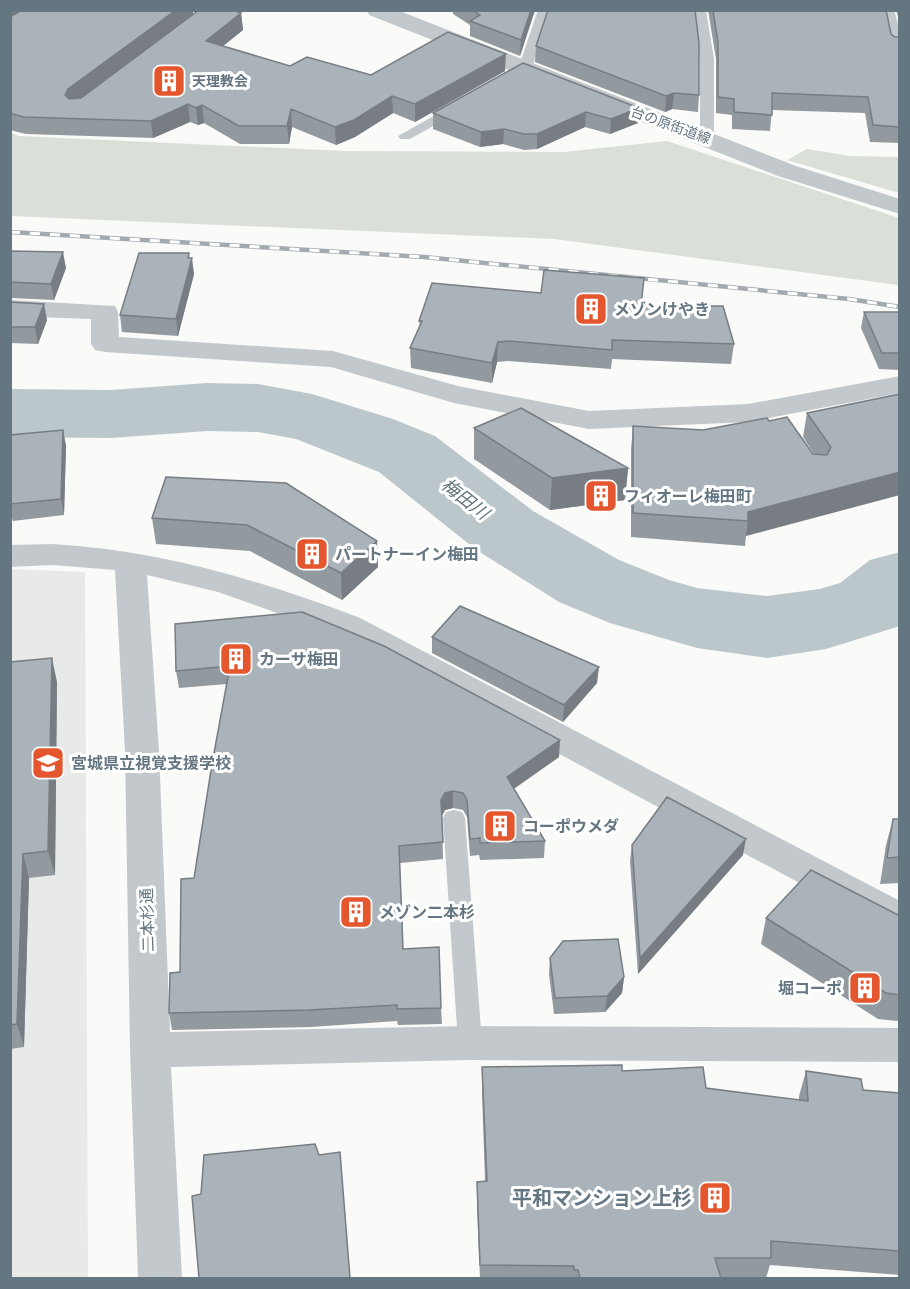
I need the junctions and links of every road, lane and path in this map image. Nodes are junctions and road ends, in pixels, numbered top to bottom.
1 (377, 10) edge
2 (544, 10) edge
3 (700, 10) edge
4 (888, 10) edge
5 (897, 48) edge
6 (525, 69) junction
7 (495, 85) edge
8 (465, 102) edge
9 (405, 136) dead end
10 (707, 138) junction
11 (900, 207) edge
12 (10, 308) edge
13 (900, 384) edge
14 (10, 556) edge
15 (130, 562) junction
16 (454, 818) dead end
17 (900, 919) edge
18 (470, 1043) junction
19 (900, 1045) edge
20 (150, 1050) junction
21 (160, 1278) edge

1 - 6 street, 台の原街道線
2 - 6 lane
3 - 10 lane
4 - 5 lane
6 - 7 lane
6 - 10 street, 台の原街道線
8 - 9 lane
10 - 11 street, 台の原街道線
12 - 13 street
14 - 15 street
15 - 17 street
15 - 20 street, 二本杉通
16 - 18 lane
18 - 19 street
18 - 20 street
20 - 21 street, 二本杉通

